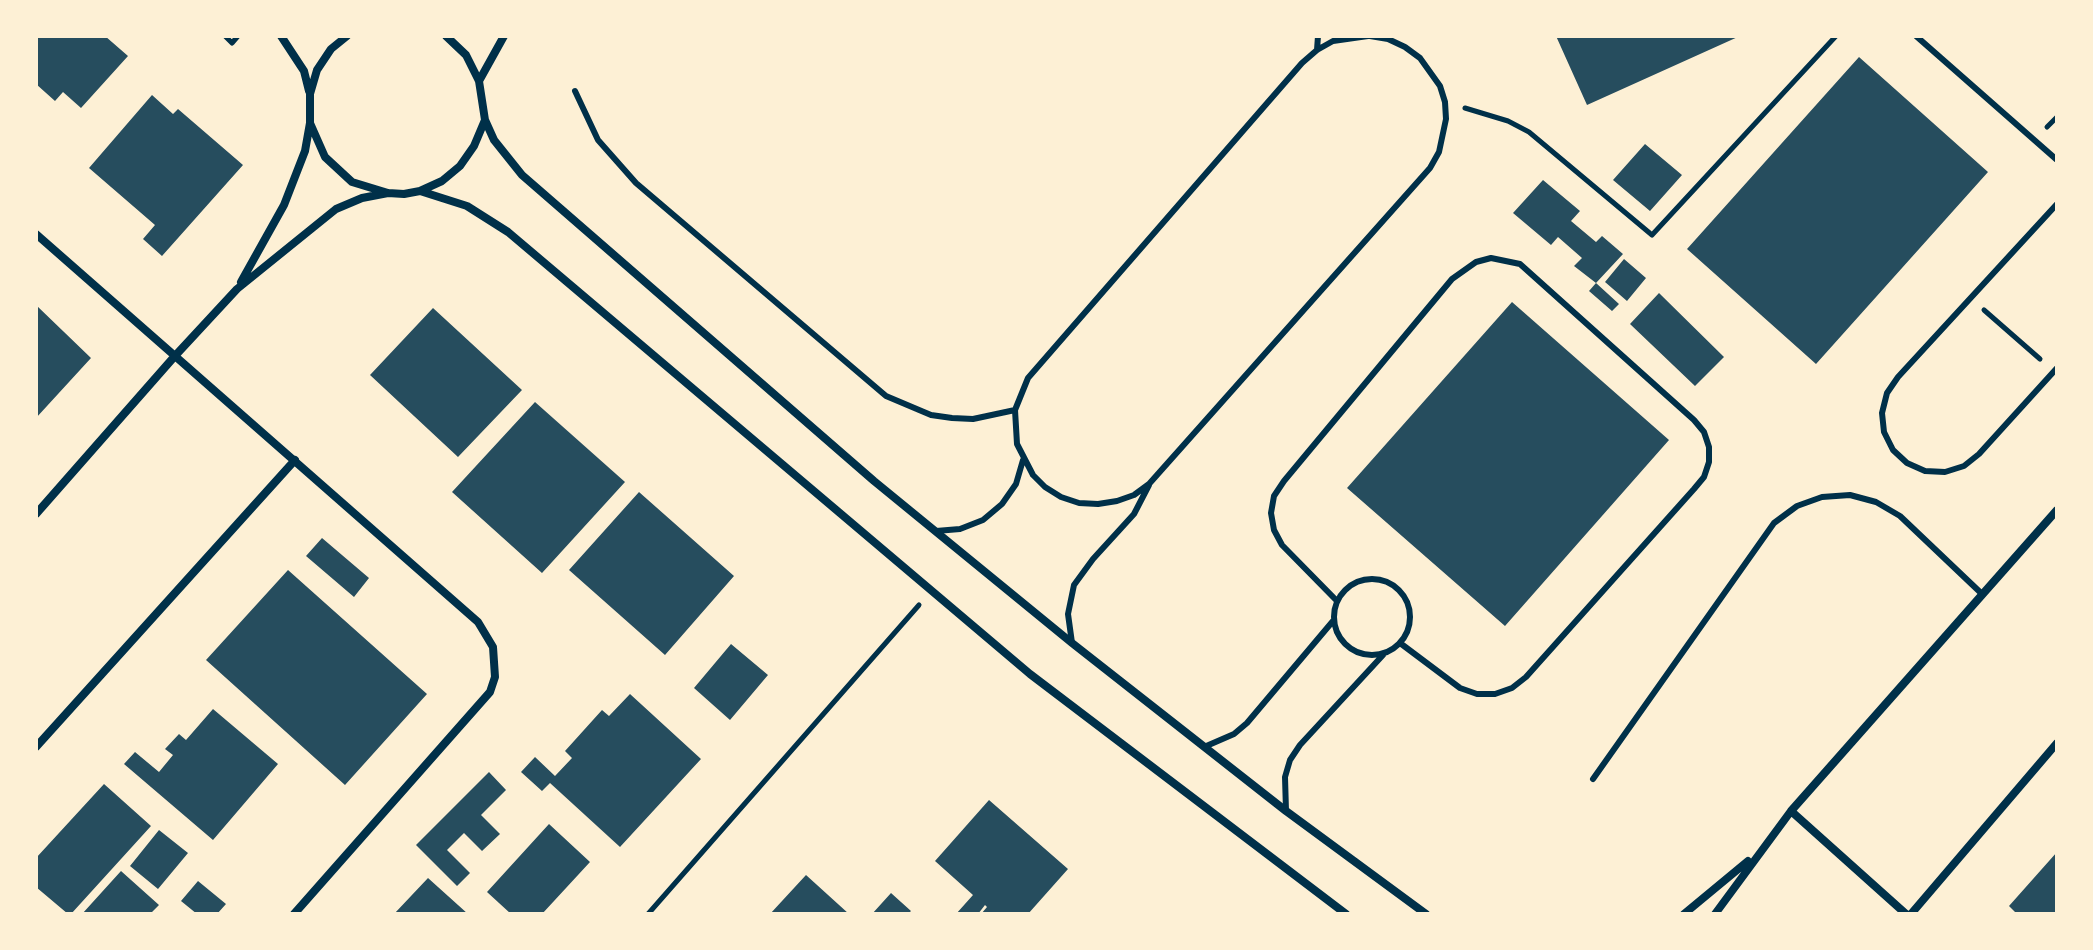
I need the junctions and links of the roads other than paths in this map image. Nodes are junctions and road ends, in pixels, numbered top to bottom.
1 (281, 36) edge
2 (347, 36) edge
3 (446, 36) edge
4 (504, 36) edge
5 (1318, 36) edge
6 (1369, 36) edge
7 (1916, 36) edge
8 (1317, 50) junction
9 (479, 81) junction
10 (575, 91) dead end
11 (310, 94) junction
12 (485, 120) junction
13 (310, 123) junction
14 (2057, 160) edge
15 (420, 191) junction
16 (388, 193) junction
17 (2057, 204) edge
18 (36, 234) edge
19 (237, 289) junction
20 (174, 357) junction
21 (2055, 370) edge
22 (1015, 410) junction
23 (295, 460) junction
24 (1023, 460) junction
25 (1149, 484) junction
26 (2057, 510) edge
27 (36, 514) edge
28 (936, 531) junction
29 (1981, 593) junction
30 (1337, 601) junction
31 (1333, 621) junction
32 (1072, 643) junction
33 (1400, 643) junction
34 (1384, 654) junction
35 (2057, 743) edge
36 (36, 747) edge
37 (1204, 747) junction
38 (1593, 779) dead end
39 (1286, 811) junction
40 (1791, 811) junction
41 (1758, 853) junction
42 (294, 914) edge
43 (1346, 914) edge
44 (1426, 914) edge
45 (1684, 914) edge
46 (1715, 914) edge
47 (1908, 914) edge

1 - 11 street
2 - 11 street
3 - 9 street
4 - 9 street
5 - 8 lane
6 - 8 lane
6 - 25 lane
7 - 14 lane
8 - 22 lane
9 - 12 street
10 - 22 lane
11 - 13 street
12 - 15 street
12 - 28 street
13 - 16 street
13 - 19 street
15 - 16 street
15 - 43 street
16 - 19 street
17 - 21 lane
18 - 20 street
19 - 20 street
20 - 23 street
20 - 27 street
22 - 24 lane
23 - 36 street
23 - 42 street
24 - 25 lane
24 - 28 lane
25 - 32 lane
26 - 29 street
28 - 32 street
29 - 38 lane
29 - 40 street
30 - 31 lane
30 - 33 lane
30 - 33 lane
31 - 34 lane
31 - 37 lane
32 - 37 street
33 - 34 lane
34 - 39 lane
35 - 47 street
37 - 39 street
39 - 44 street
40 - 41 street
40 - 47 street
41 - 45 street
41 - 46 street

